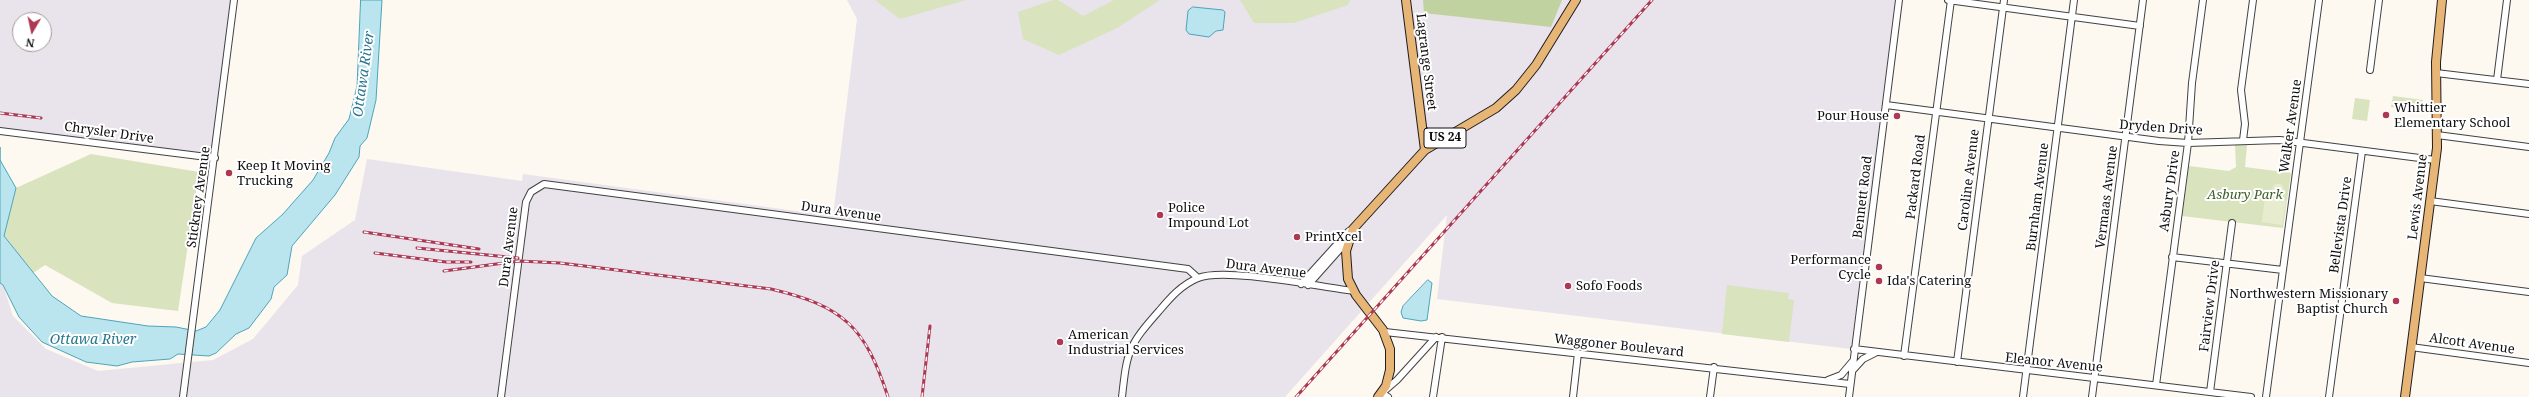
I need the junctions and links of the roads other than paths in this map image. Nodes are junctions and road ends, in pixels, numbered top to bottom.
1 (234, 0) edge
2 (1406, 0) edge
3 (1576, 0) edge
4 (1900, 0) edge
5 (1950, 0) edge
6 (2004, 0) edge
7 (2074, 0) edge
8 (2143, 0) edge
9 (2203, 0) edge
10 (2253, 0) edge
11 (2319, 0) edge
12 (2379, 0) edge
13 (2442, 0) edge
14 (2506, 0) edge
15 (2003, 8) junction
16 (2072, 18) junction
17 (2140, 26) junction
18 (2370, 70) dead end
19 (2436, 73) junction
20 (2497, 80) junction
21 (2529, 84) edge
22 (1886, 105) junction
23 (1936, 113) junction
24 (1988, 119) junction
25 (2058, 128) junction
26 (0, 131) edge
27 (2437, 135) junction
28 (2125, 137) junction
29 (2243, 140) junction
30 (2188, 143) junction
31 (2300, 143) junction
32 (2529, 147) edge
33 (1425, 150) junction
34 (2362, 151) junction
35 (215, 158) junction
36 (2435, 160) junction
37 (2430, 201) junction
38 (2529, 214) edge
39 (2232, 223) dead end
40 (1353, 229) junction
41 (1350, 238) junction
42 (2172, 258) junction
43 (2226, 264) junction
44 (2283, 270) junction
45 (1198, 278) junction
46 (2420, 278) junction
47 (1301, 284) junction
48 (1308, 285) junction
49 (1354, 291) junction
50 (2529, 292) edge
51 (1384, 332) junction
52 (1439, 337) junction
53 (2411, 347) junction
54 (1854, 349) junction
55 (1877, 352) junction
56 (1578, 353) junction
57 (1904, 356) junction
58 (1854, 357) junction
59 (1957, 362) junction
60 (2529, 363) edge
61 (1714, 367) junction
62 (1852, 371) junction
63 (2027, 371) junction
64 (2094, 378) junction
65 (1824, 381) junction
66 (1850, 384) junction
67 (2156, 385) junction
68 (2210, 392) junction
69 (1383, 396) edge
70 (183, 397) edge
71 (501, 397) edge
72 (1122, 397) edge
73 (1433, 397) edge
74 (1573, 397) edge
75 (1710, 397) edge
76 (1848, 397) edge
77 (2023, 397) edge
78 (2092, 397) edge
79 (2251, 397) edge
80 (2266, 397) edge
81 (2329, 397) edge
82 (2405, 397) edge

1 - 35 street, Stickney Avenue
2 - 33 main road, Lagrange Street
3 - 33 main road, US 24
4 - 22 street, Bennett Road
5 - 15 street
5 - 23 street, Packard Road
6 - 15 street, Caroline Avenue
7 - 16 street, Burnham Avenue
8 - 17 street, Vermaas Avenue
9 - 30 street, Asbury Drive
10 - 29 street
11 - 31 street, Walker Avenue
12 - 18 street
13 - 19 main road, Lewis Avenue
14 - 20 street
15 - 16 street
15 - 24 street, Caroline Avenue
16 - 17 street
16 - 25 street, Burnham Avenue
17 - 28 street, Vermaas Avenue
19 - 20 street
19 - 27 main road, Lewis Avenue
20 - 21 street
22 - 23 street, Dryden Drive
22 - 54 street, Bennett Road
23 - 24 street, Dryden Drive
23 - 57 street, Packard Road
24 - 25 street, Dryden Drive
24 - 59 street, Caroline Avenue
25 - 28 street, Dryden Drive
25 - 63 street, Burnham Avenue
26 - 35 street, Chrysler Drive
27 - 32 street
27 - 36 main road, Lewis Avenue
28 - 30 street, Dryden Drive
28 - 64 street, Vermaas Avenue
29 - 30 street, Dryden Drive
29 - 31 street, Dryden Drive
30 - 42 street, Asbury Drive
31 - 34 street, Dryden Drive
31 - 44 street, Walker Avenue
33 - 40 main road, US 24
34 - 36 street, Dryden Drive
34 - 81 street, Bellevista Drive
35 - 70 street, Stickney Avenue
36 - 37 main road, Lewis Avenue
37 - 38 street
37 - 46 main road, Lewis Avenue
39 - 43 street, Fairview Drive
40 - 41 main road, US 24
40 - 47 street
41 - 48 street
41 - 49 main road, US 24
42 - 43 street
42 - 67 street, Asbury Drive
43 - 44 street
43 - 68 street, Fairview Drive
44 - 80 street, Walker Avenue
45 - 47 street, Dura Avenue
45 - 71 street, Dura Avenue
45 - 72 street
46 - 50 street
46 - 53 main road, Lewis Avenue
47 - 48 street, Dura Avenue
48 - 49 street, Dura Avenue
49 - 51 main road, US 24
51 - 52 street, Waggoner Boulevard
51 - 69 main road, US 24
52 - 56 street, Waggoner Boulevard
52 - 69 street
52 - 73 street
53 - 60 street, Alcott Avenue
53 - 82 main road, Lewis Avenue
54 - 55 street, Eleanor Avenue
54 - 58 street, Bennett Road
55 - 57 street, Eleanor Avenue
55 - 62 street
56 - 61 street, Waggoner Boulevard
56 - 74 street
57 - 59 street, Eleanor Avenue
58 - 62 street, Bennett Road
58 - 65 street
59 - 63 street, Eleanor Avenue
61 - 65 street, Waggoner Boulevard
61 - 75 street
62 - 66 street, Bennett Road
63 - 64 street, Eleanor Avenue
63 - 77 street, Burnham Avenue
64 - 67 street, Eleanor Avenue
64 - 78 street, Vermaas Avenue
65 - 66 street, Waggoner Boulevard
66 - 76 street, Bennett Road
67 - 68 street, Eleanor Avenue
68 - 79 street, Eleanor Avenue

